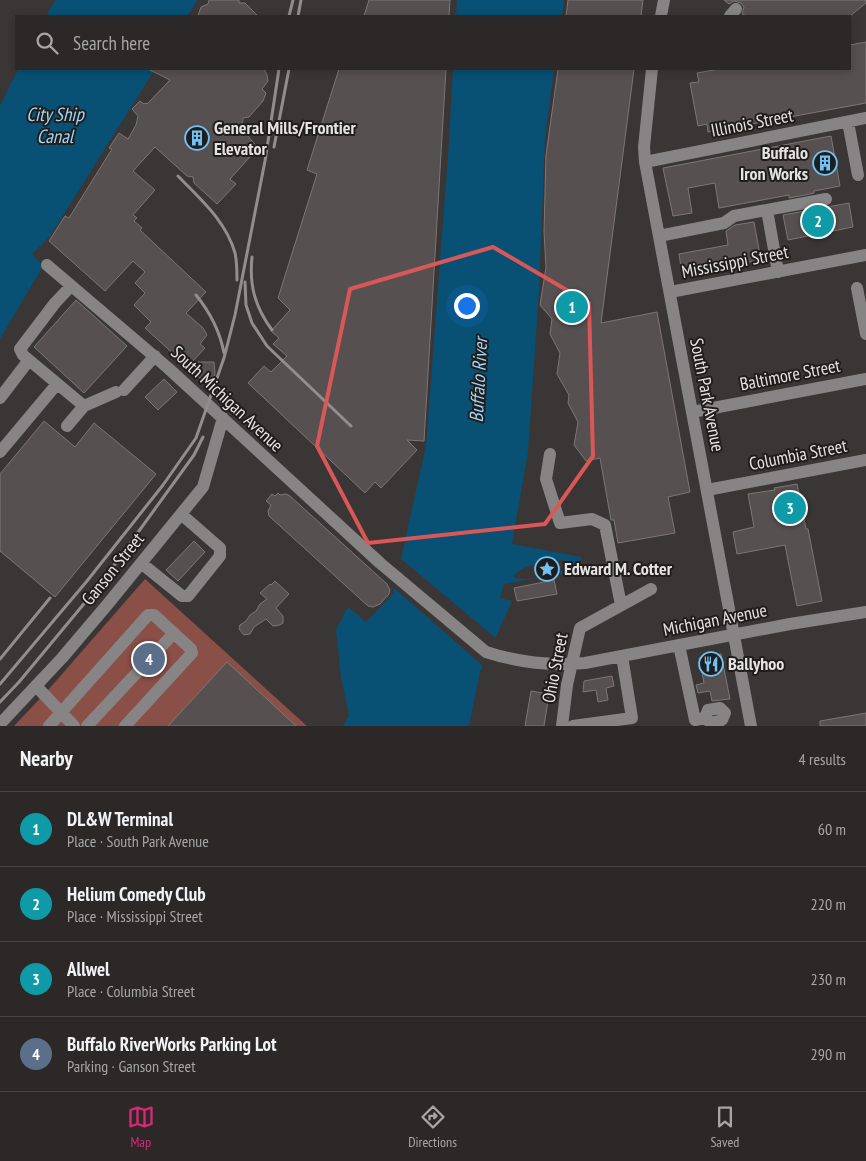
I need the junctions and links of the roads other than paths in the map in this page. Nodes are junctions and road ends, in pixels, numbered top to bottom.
1 (664, 0) edge
2 (661, 15) edge
3 (652, 70) edge
4 (866, 118) edge
5 (848, 122) junction
6 (645, 162) junction
7 (858, 175) dead end
8 (826, 199) dead end
9 (768, 210) junction
10 (659, 236) junction
11 (866, 255) edge
12 (47, 265) dead end
13 (778, 272) junction
14 (71, 286) junction
15 (857, 288) dead end
16 (670, 292) junction
17 (866, 334) edge
18 (155, 356) junction
19 (29, 360) junction
20 (866, 379) edge
21 (57, 384) junction
22 (0, 398) edge
23 (84, 406) junction
24 (692, 412) junction
25 (223, 418) junction
26 (67, 426) dead end
27 (0, 452) edge
28 (550, 454) dead end
29 (866, 460) edge
30 (707, 490) junction
31 (181, 514) junction
32 (141, 563) junction
33 (651, 588) dead end
34 (621, 606) junction
35 (866, 612) edge
36 (174, 633) junction
37 (734, 635) junction
38 (679, 645) junction
39 (622, 656) junction
40 (572, 664) junction
41 (36, 686) junction
42 (747, 710) junction
43 (61, 713) junction
44 (0, 724) edge
45 (49, 726) edge
46 (74, 726) edge
47 (87, 726) edge
48 (125, 726) edge
49 (562, 726) edge
50 (573, 726) edge
51 (751, 726) edge

1 - 2 street
3 - 6 street, South Park Avenue
4 - 5 street, Illinois Street
5 - 6 street, Illinois Street
5 - 7 street
6 - 10 street, South Park Avenue
8 - 9 street
9 - 10 street
9 - 13 street
10 - 16 street, South Park Avenue
11 - 13 street, Mississippi Street
12 - 14 street, South Michigan Avenue
13 - 16 street, Mississippi Street
14 - 18 street, South Michigan Avenue
14 - 19 street
15 - 17 street
16 - 24 street, South Park Avenue
18 - 23 street
18 - 25 street, South Michigan Avenue
19 - 21 street
19 - 22 street
20 - 24 street, Baltimore Street
21 - 23 street
21 - 27 street
23 - 26 street
24 - 30 street, South Park Avenue
25 - 31 street, Ganson Street
25 - 40 street, South Michigan Avenue
28 - 34 street
29 - 30 street, Columbia Street
30 - 37 street, South Park Avenue
31 - 32 street, Ganson Street
31 - 32 street
32 - 41 street, Ganson Street
33 - 34 street
34 - 40 street, Ohio Street
35 - 37 street, Michigan Avenue
36 - 43 street
36 - 47 street
36 - 48 street
37 - 38 street, Michigan Avenue
37 - 42 street, South Park Avenue
38 - 39 street, Michigan Avenue
38 - 42 street
39 - 40 street, Michigan Avenue
39 - 50 street
40 - 49 street, Ohio Street
41 - 43 street
41 - 44 street, Ganson Street
42 - 51 street, South Park Avenue
43 - 45 street
43 - 46 street

